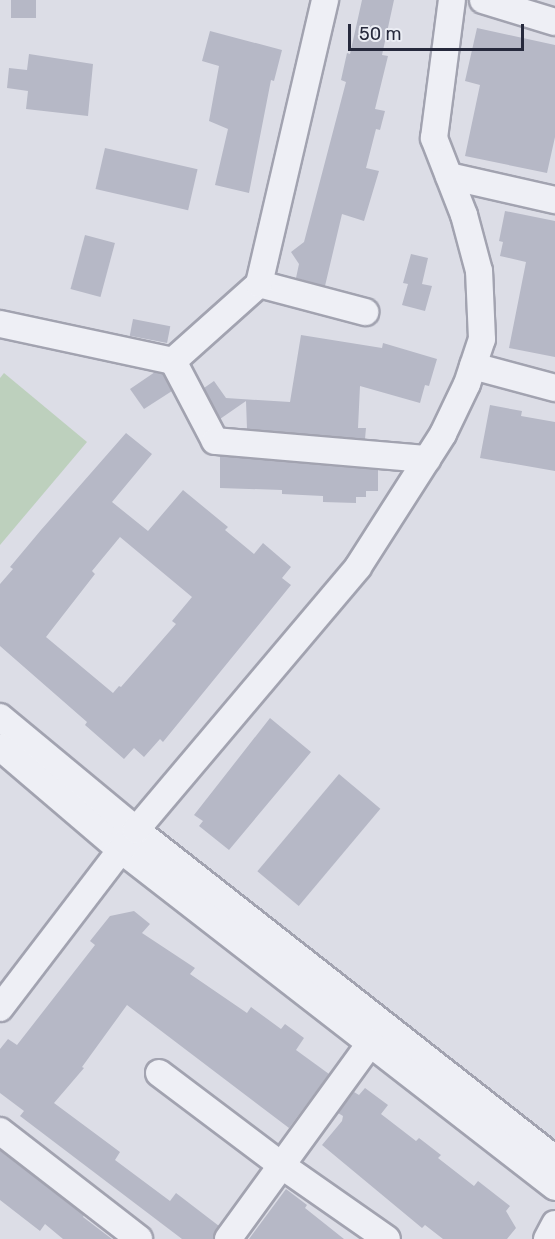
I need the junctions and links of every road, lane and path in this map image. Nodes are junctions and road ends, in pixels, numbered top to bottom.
1 (325, 0) edge
2 (452, 0) edge
3 (483, 0) edge
4 (555, 21) edge
5 (449, 176) junction
6 (555, 200) edge
7 (259, 284) junction
8 (365, 312) dead end
9 (0, 324) edge
10 (173, 361) junction
11 (473, 366) junction
12 (555, 388) edge
13 (427, 459) junction
14 (0, 717) edge
15 (0, 747) edge
16 (129, 840) junction
17 (0, 1008) edge
18 (371, 1042) junction
19 (159, 1073) dead end
20 (0, 1131) edge
21 (555, 1159) edge
22 (281, 1166) junction
23 (555, 1187) edge
24 (555, 1224) edge
25 (139, 1239) edge
26 (228, 1239) edge
27 (387, 1239) edge
28 (547, 1239) edge

1 - 7 street
2 - 5 street
3 - 4 street
5 - 6 street
5 - 11 street
7 - 8 street
7 - 10 street
9 - 10 street
10 - 13 street
11 - 12 street
11 - 13 street
13 - 16 street
14 - 16 street
15 - 16 street
16 - 17 street
16 - 18 street
16 - 21 street
18 - 22 street
18 - 23 street
19 - 22 street
20 - 25 street
22 - 26 street
22 - 27 street
24 - 28 street

